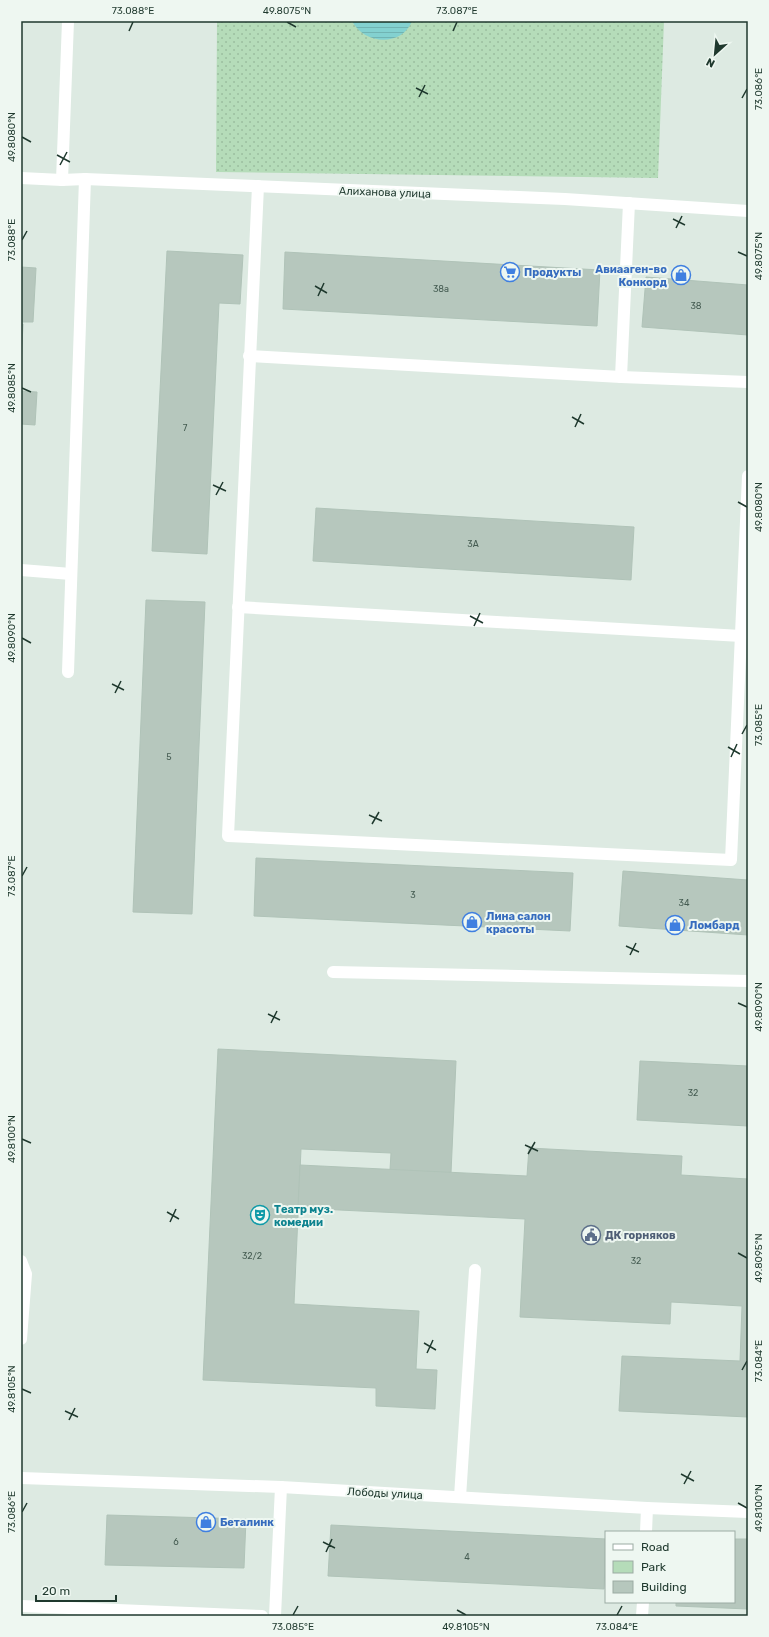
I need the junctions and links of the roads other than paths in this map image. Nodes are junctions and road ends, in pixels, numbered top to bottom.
1 (68, 21) edge
2 (21, 178) edge
3 (85, 179) junction
4 (62, 180) junction
5 (258, 186) junction
6 (629, 203) junction
7 (748, 211) edge
8 (249, 356) junction
9 (621, 376) junction
10 (748, 382) edge
11 (748, 476) edge
12 (21, 570) edge
13 (71, 574) junction
14 (238, 607) junction
15 (741, 636) junction
16 (68, 672) dead end
17 (333, 972) dead end
18 (748, 981) edge
19 (21, 1261) edge
20 (475, 1270) dead end
21 (21, 1339) edge
22 (21, 1478) edge
23 (282, 1487) junction
24 (460, 1497) junction
25 (647, 1508) junction
26 (748, 1512) edge
27 (646, 1531) edge
28 (643, 1603) edge
29 (21, 1606) edge
30 (262, 1616) edge
31 (275, 1616) edge
32 (642, 1616) edge

1 - 4 street
2 - 4 street, Алиханова улица
3 - 4 street, Алиханова улица
3 - 5 street, Алиханова улица
3 - 13 street
5 - 6 street, Алиханова улица
5 - 8 street
6 - 7 street, Алиханова улица
6 - 9 street
8 - 9 street
8 - 14 street
9 - 10 street
11 - 15 street
12 - 13 street
13 - 16 street
14 - 15 street
14 - 15 street
17 - 18 street
19 - 21 street
20 - 24 street
22 - 23 street, Лободы улица
23 - 24 street, Лободы улица
23 - 31 street
24 - 25 street, Лободы улица
25 - 26 street, Лободы улица
25 - 27 street
28 - 32 street
29 - 30 street

